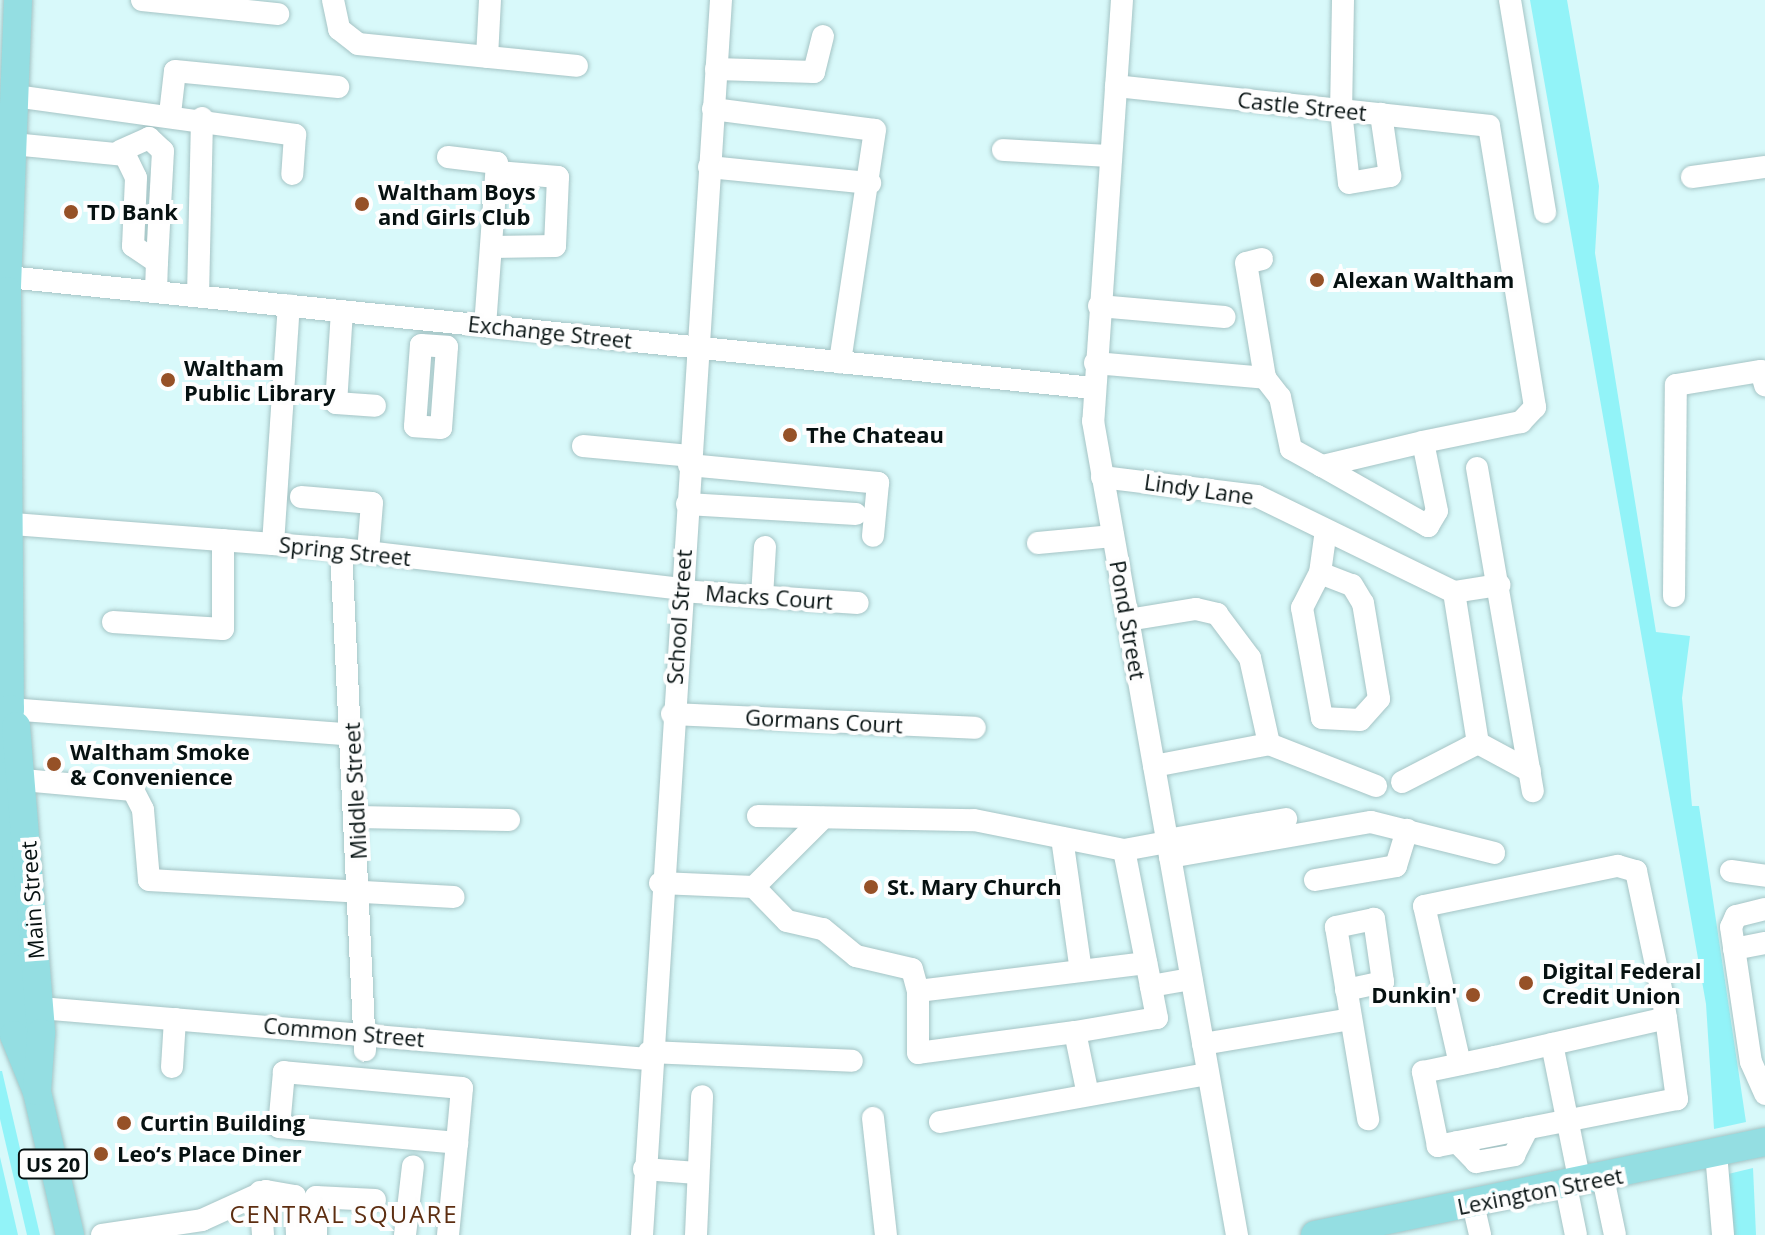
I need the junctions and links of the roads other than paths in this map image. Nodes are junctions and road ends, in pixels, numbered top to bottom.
1 (142, 0) edge
2 (333, 0) edge
3 (490, 0) edge
4 (721, 0) edge
5 (1122, 0) edge
6 (1343, 0) edge
7 (1510, 0) edge
8 (12, 10) edge
9 (278, 14) dead end
10 (823, 36) dead end
11 (487, 57) junction
12 (8, 58) edge
13 (577, 66) dead end
14 (716, 69) junction
15 (1116, 86) junction
16 (338, 87) dead end
17 (15, 96) junction
18 (713, 109) junction
19 (1341, 111) junction
20 (170, 114) junction
21 (1381, 114) junction
22 (202, 118) junction
23 (13, 144) junction
24 (1003, 150) dead end
25 (120, 151) junction
26 (1111, 156) junction
27 (448, 157) dead end
28 (709, 167) junction
29 (1765, 167) edge
30 (497, 168) junction
31 (292, 174) dead end
32 (1692, 177) dead end
33 (870, 183) junction
34 (1545, 212) dead end
35 (492, 247) junction
36 (1262, 259) dead end
37 (157, 262) junction
38 (5, 274) edge
39 (156, 292) junction
40 (198, 296) junction
41 (289, 306) junction
42 (1099, 306) junction
43 (342, 311) junction
44 (1225, 317) dead end
45 (430, 320) junction
46 (485, 326) junction
47 (428, 346) dead end
48 (697, 347) junction
49 (840, 362) junction
50 (1095, 363) junction
51 (1265, 378) junction
52 (1765, 385) edge
53 (4, 387) edge
54 (1093, 388) junction
55 (375, 406) dead end
56 (1423, 442) junction
57 (583, 446) dead end
58 (690, 461) junction
59 (1322, 466) junction
60 (1477, 468) dead end
61 (1102, 477) junction
62 (4, 484) edge
63 (301, 497) dead end
64 (687, 504) junction
65 (856, 514) dead end
66 (5, 523) edge
67 (1326, 530) junction
68 (873, 536) dead end
69 (1113, 536) junction
70 (223, 540) junction
71 (1038, 543) dead end
72 (273, 544) junction
73 (765, 547) dead end
74 (341, 549) junction
75 (368, 552) junction
76 (1320, 573) junction
77 (1499, 585) junction
78 (681, 590) junction
79 (1454, 592) junction
80 (1674, 596) dead end
81 (762, 597) junction
82 (858, 603) dead end
83 (1128, 620) junction
84 (113, 622) dead end
85 (10, 709) junction
86 (672, 714) junction
87 (975, 728) dead end
88 (352, 735) junction
89 (1478, 743) junction
90 (1269, 744) junction
91 (1154, 766) junction
92 (1402, 782) dead end
93 (1376, 786) dead end
94 (9, 787) edge
95 (758, 816) dead end
96 (356, 817) junction
97 (823, 818) junction
98 (1286, 819) dead end
99 (509, 820) dead end
100 (1407, 830) junction
101 (1062, 838) junction
102 (1168, 846) junction
103 (1124, 850) junction
104 (1494, 853) dead end
105 (1731, 871) dead end
106 (1765, 876) edge
107 (1315, 880) dead end
108 (660, 883) junction
109 (754, 887) junction
110 (361, 892) junction
111 (454, 897) dead end
112 (1765, 909) edge
113 (1765, 943) edge
114 (1734, 949) junction
115 (1081, 971) junction
116 (1148, 974) junction
117 (1191, 979) junction
118 (1346, 990) dead end
119 (918, 991) junction
120 (17, 1006) edge
121 (1666, 1018) junction
122 (175, 1019) junction
123 (1351, 1019) junction
124 (1075, 1032) junction
125 (366, 1042) junction
126 (1203, 1044) junction
127 (1552, 1044) junction
128 (0, 1046) edge
129 (648, 1056) junction
130 (852, 1061) dead end
131 (1460, 1064) junction
132 (172, 1067) dead end
133 (1208, 1074) junction
134 (37, 1092) junction
135 (1765, 1094) edge
136 (1088, 1095) junction
137 (702, 1096) dead end
138 (873, 1118) dead end
139 (1368, 1119) dead end
140 (1567, 1121) junction
141 (940, 1122) dead end
142 (1765, 1142) edge
143 (457, 1143) junction
144 (1716, 1153) junction
145 (413, 1166) dead end
146 (644, 1169) junction
147 (697, 1173) junction
148 (1583, 1183) junction
149 (260, 1192) junction
150 (1473, 1204) junction
151 (212, 1226) edge
152 (406, 1229) edge
153 (1322, 1234) edge
154 (70, 1235) edge
155 (102, 1235) edge
156 (263, 1235) edge
157 (297, 1235) edge
158 (316, 1235) edge
159 (448, 1235) edge
160 (642, 1235) edge
161 (696, 1235) edge
162 (886, 1235) edge
163 (1237, 1235) edge
164 (1480, 1235) edge
165 (1576, 1235) edge
166 (1615, 1235) edge
167 (1723, 1235) edge

1 - 9 street
2 - 11 street
3 - 11 street
4 - 14 street, School Street
5 - 15 street, Pond Street
6 - 19 street
7 - 34 street
8 - 12 main road, Main Street / US 20
10 - 14 street
11 - 13 street
12 - 17 main road, Main Street / US 20
14 - 18 street, School Street
15 - 19 street, Castle Street
15 - 26 street, Pond Street
16 - 20 street
17 - 20 street
17 - 23 main road, Main Street / US 20
18 - 28 street, School Street
18 - 33 street
19 - 21 street, Castle Street
19 - 21 street
20 - 22 street
21 - 56 street, Castle Street
22 - 31 street
22 - 40 street
23 - 25 street
23 - 38 main road, Main Street / US 20
24 - 26 street
25 - 37 street
25 - 37 street
26 - 42 street, Pond Street
27 - 30 street
28 - 33 street
28 - 48 street, School Street
29 - 32 street
30 - 35 street
30 - 35 street
33 - 49 street
35 - 46 street
36 - 51 street
37 - 39 street
38 - 39 street, Exchange Street
38 - 53 main road, Main Street / US 20
39 - 40 street, Exchange Street
40 - 41 street, Exchange Street
41 - 43 street, Exchange Street
41 - 72 street
42 - 44 street
42 - 50 street, Pond Street
43 - 45 street, Exchange Street
43 - 55 street
45 - 46 street, Exchange Street
45 - 47 street
46 - 48 street, Exchange Street
48 - 49 street, Exchange Street
48 - 58 street, School Street
49 - 54 street, Exchange Street
50 - 51 street
50 - 54 street, Pond Street
51 - 59 street
52 - 80 street
53 - 62 main road, Main Street / US 20
54 - 61 street, Pond Street
56 - 59 street
56 - 59 street
57 - 58 street
58 - 64 street, School Street
58 - 68 street
60 - 77 street
61 - 67 street, Lindy Lane
61 - 69 street, Pond Street
62 - 66 main road, Main Street / US 20
63 - 75 street
64 - 65 street
64 - 78 street, School Street
66 - 70 street, Spring Street
66 - 85 main road, Main Street / US 20
67 - 76 street
67 - 79 street, Lindy Lane
69 - 71 street
69 - 83 street, Pond Street
70 - 72 street, Spring Street
70 - 84 street
72 - 74 street, Spring Street
73 - 81 street
74 - 75 street, Spring Street
74 - 88 street, Middle Street
75 - 78 street, Spring Street
76 - 76 street
77 - 79 street
77 - 89 street
78 - 81 street, Macks Court
78 - 86 street, School Street
79 - 89 street
81 - 82 street, Macks Court
83 - 90 street
83 - 91 street, Pond Street
85 - 88 street
85 - 94 main road, Main Street / US 20
86 - 87 street, Gormans Court
86 - 108 street, School Street
88 - 96 street, Middle Street
89 - 92 street
90 - 91 street
90 - 93 street
91 - 102 street, Pond Street
94 - 110 street
94 - 120 main road, Main Street / US 20
95 - 97 street
96 - 99 street
96 - 110 street, Middle Street
97 - 101 street
97 - 109 street
98 - 102 street
100 - 102 street
100 - 104 street
100 - 107 street
101 - 103 street
101 - 115 street
102 - 103 street
102 - 117 street, Pond Street
103 - 116 street
105 - 106 street
108 - 109 street
108 - 129 street, School Street
109 - 119 street
110 - 111 street
110 - 125 street, Middle Street
112 - 114 street
113 - 114 street
114 - 135 street
115 - 116 street
115 - 119 street
116 - 117 street
116 - 124 street
117 - 126 street, Pond Street
118 - 123 street
119 - 124 street
120 - 122 street, Common Street
120 - 134 main road, Main Street / US 20
121 - 127 street
121 - 131 street
121 - 140 street
122 - 125 street, Common Street
122 - 132 street
123 - 126 street
123 - 139 street
124 - 136 street
125 - 129 street, Common Street
126 - 133 street, Pond Street
127 - 131 street
127 - 140 street
128 - 134 main road
129 - 130 street, Common Street
129 - 146 street, School Street
131 - 140 street
133 - 136 street
133 - 163 street, Pond Street
134 - 154 main road, Main Street / US 20
136 - 141 street
137 - 147 street
138 - 162 street
140 - 148 street
142 - 144 main road, Lexington Street
143 - 143 street
143 - 159 street
144 - 148 main road, Lexington Street
144 - 167 street
145 - 152 street
146 - 147 street
146 - 160 street, School Street
147 - 161 street
148 - 150 main road, Lexington Street
148 - 165 street
148 - 166 street
149 - 151 street
149 - 156 street
149 - 157 street
150 - 153 main road, Lexington Street
150 - 164 street
151 - 155 street
152 - 158 street

